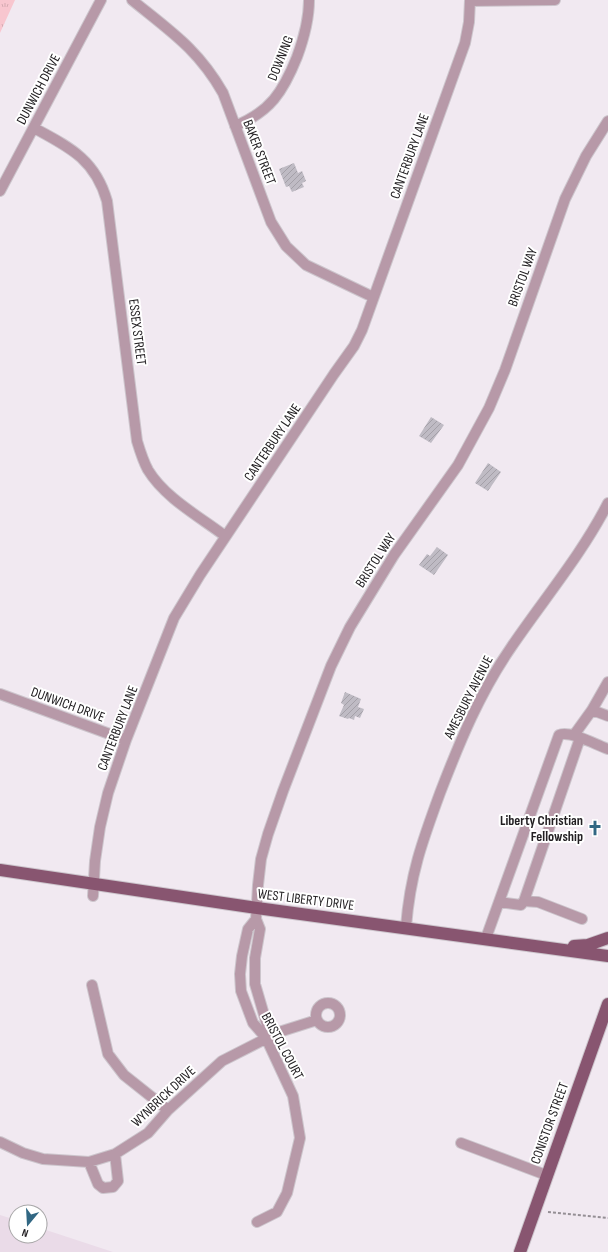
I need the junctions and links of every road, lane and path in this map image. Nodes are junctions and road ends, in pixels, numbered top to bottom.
1 (101, 0) edge
2 (132, 0) edge
3 (309, 0) edge
4 (555, 0) edge
5 (470, 1) edge
6 (608, 121) edge
7 (234, 126) junction
8 (34, 128) junction
9 (0, 191) edge
10 (373, 297) junction
11 (608, 503) edge
12 (225, 536) junction
13 (608, 682) edge
14 (0, 694) edge
15 (592, 710) junction
16 (608, 716) edge
17 (577, 737) junction
18 (126, 740) junction
19 (608, 749) edge
20 (0, 870) edge
21 (93, 890) junction
22 (499, 902) junction
23 (524, 902) junction
24 (256, 914) junction
25 (582, 919) dead end
26 (406, 927) junction
27 (486, 938) junction
28 (608, 938) edge
29 (560, 948) junction
30 (242, 956) junction
31 (608, 956) edge
32 (254, 958) junction
33 (255, 978) junction
34 (241, 980) junction
35 (92, 985) dead end
36 (608, 1004) edge
37 (261, 1007) junction
38 (248, 1011) junction
39 (317, 1020) dead end
40 (266, 1038) junction
41 (168, 1110) junction
42 (0, 1142) edge
43 (461, 1143) dead end
44 (115, 1154) junction
45 (89, 1162) junction
46 (546, 1175) junction
47 (548, 1212) dead end
48 (608, 1218) edge
49 (257, 1222) dead end
50 (520, 1252) edge

1 - 8 street, DUNWICH DRIVE
2 - 7 street, BAKER STREET
3 - 7 street, DOWNING
4 - 5 street
5 - 10 street, CANTERBURY LANE
6 - 24 street, BRISTOL WAY
7 - 10 street, BAKER STREET
8 - 9 street, DUNWICH DRIVE
8 - 12 street, ESSEX STREET
10 - 12 street, CANTERBURY LANE
11 - 26 street, AMESBURY AVENUE
12 - 18 street, CANTERBURY LANE
13 - 15 street
14 - 18 street, DUNWICH DRIVE
15 - 16 street
15 - 17 street
17 - 19 street
17 - 22 street
17 - 23 street
18 - 21 street, CANTERBURY LANE
20 - 21 main road, WEST LIBERTY DRIVE
21 - 24 main road, WEST LIBERTY DRIVE
22 - 23 street
22 - 27 street
23 - 25 street
24 - 26 main road, WEST LIBERTY DRIVE
24 - 30 street, BRISTOL COURT
24 - 32 street, BRISTOL WAY
26 - 27 main road, WEST LIBERTY DRIVE
27 - 29 main road, WEST LIBERTY DRIVE
28 - 29 main road
29 - 31 main road, WEST LIBERTY DRIVE
30 - 32 street
30 - 34 street, BRISTOL COURT
32 - 33 street, BRISTOL WAY
33 - 34 street
33 - 37 street, BRISTOL WAY
34 - 38 street, BRISTOL COURT
35 - 41 street
36 - 46 main road, CONISTOR STREET
37 - 38 street
37 - 40 street, BRISTOL WAY
38 - 40 street, BRISTOL COURT
39 - 40 street, WYNBRICK DRIVE
40 - 41 street, WYNBRICK DRIVE
40 - 49 street, BRISTOL COURT
41 - 44 street, WYNBRICK DRIVE
42 - 45 street, WYNBRICK DRIVE
43 - 46 street
44 - 45 street, WYNBRICK DRIVE
44 - 45 street
46 - 50 main road, CONISTOR STREET
47 - 48 path

